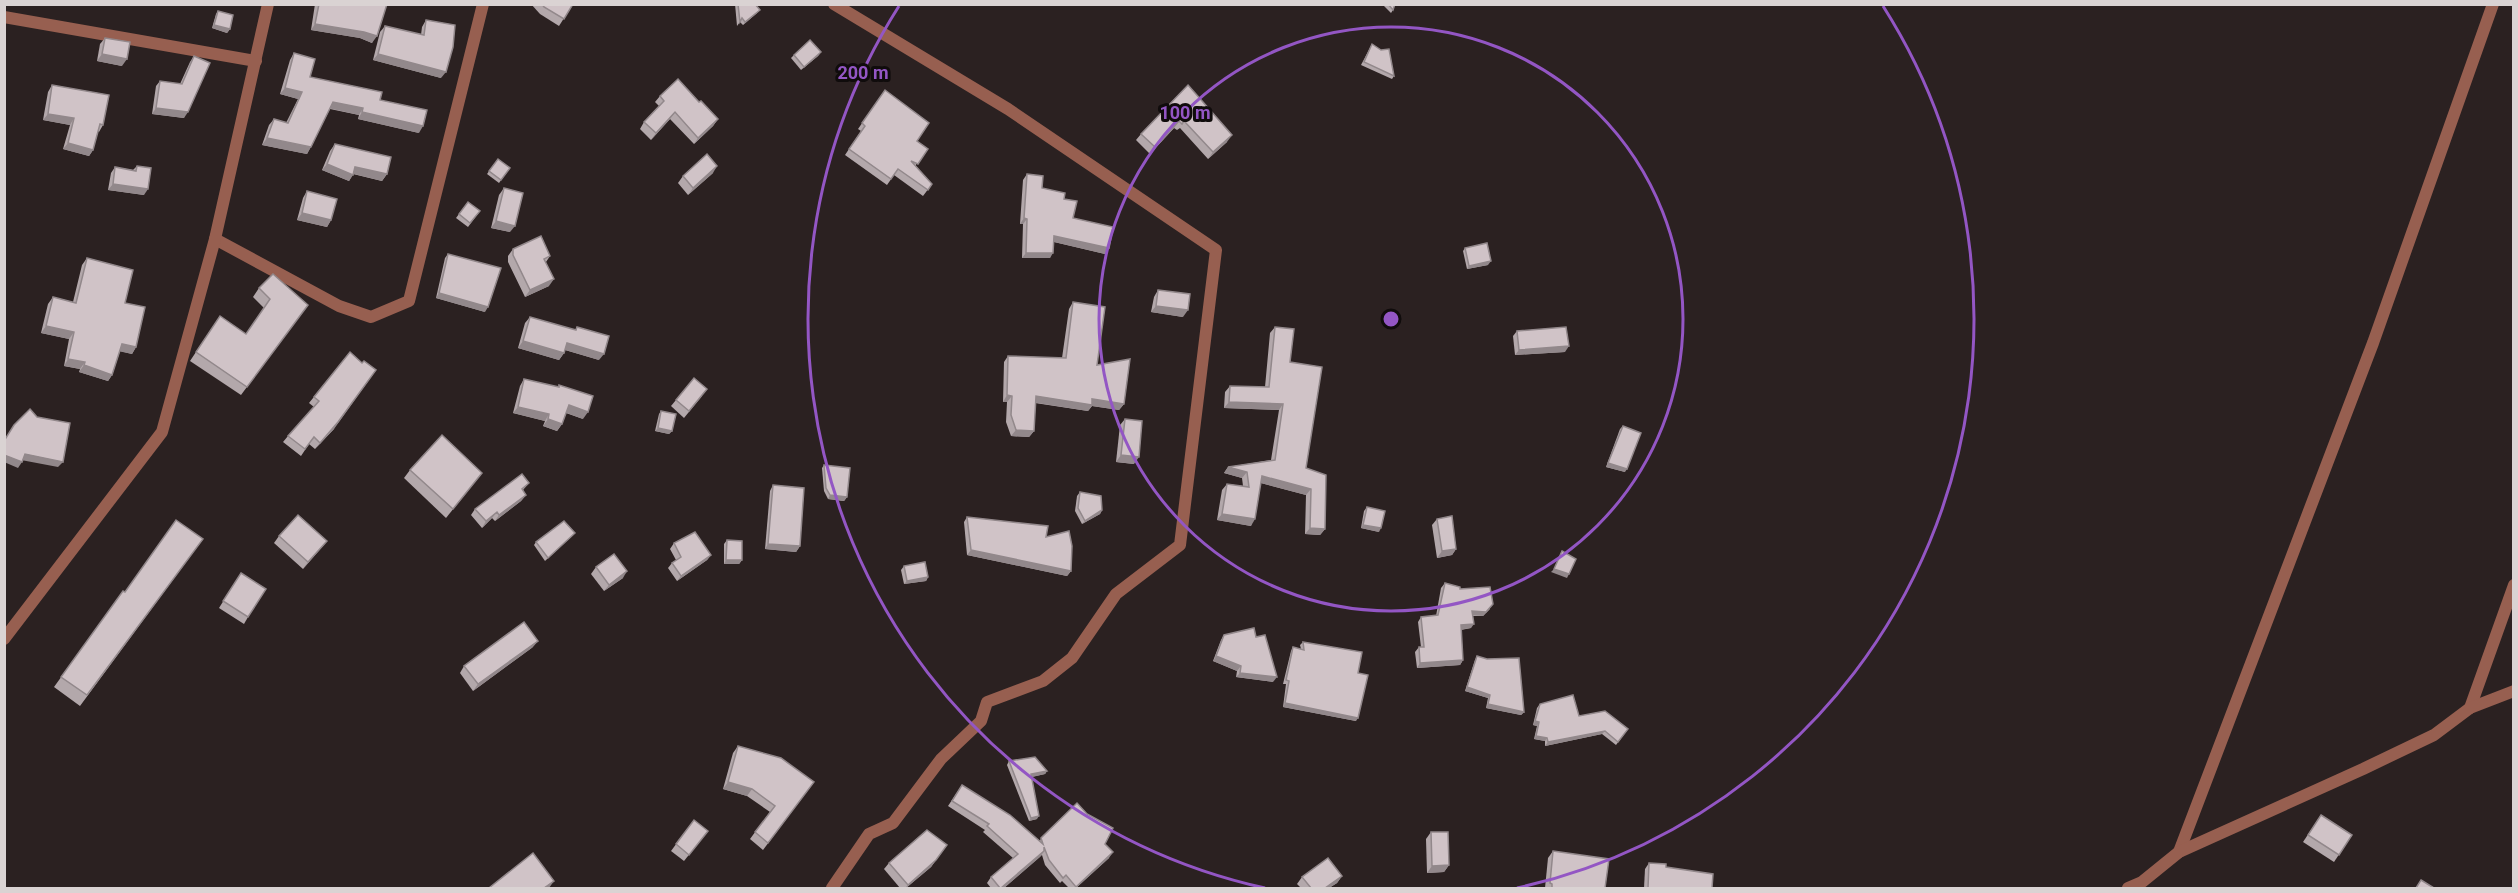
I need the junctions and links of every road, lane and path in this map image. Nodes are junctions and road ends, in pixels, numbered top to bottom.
1 (268, 4) edge
2 (483, 4) edge
3 (834, 4) edge
4 (2493, 4) edge
5 (4, 17) edge
6 (256, 61) junction
7 (215, 238) junction
8 (2514, 585) edge
9 (4, 639) edge
10 (2514, 691) edge
11 (2470, 708) junction
12 (2179, 852) junction
13 (832, 888) edge
14 (2128, 888) edge

1 - 6 street
2 - 7 street
3 - 13 street
4 - 12 street
5 - 6 street
6 - 7 street
7 - 9 street
8 - 11 street
10 - 11 street
11 - 12 street
12 - 14 street

